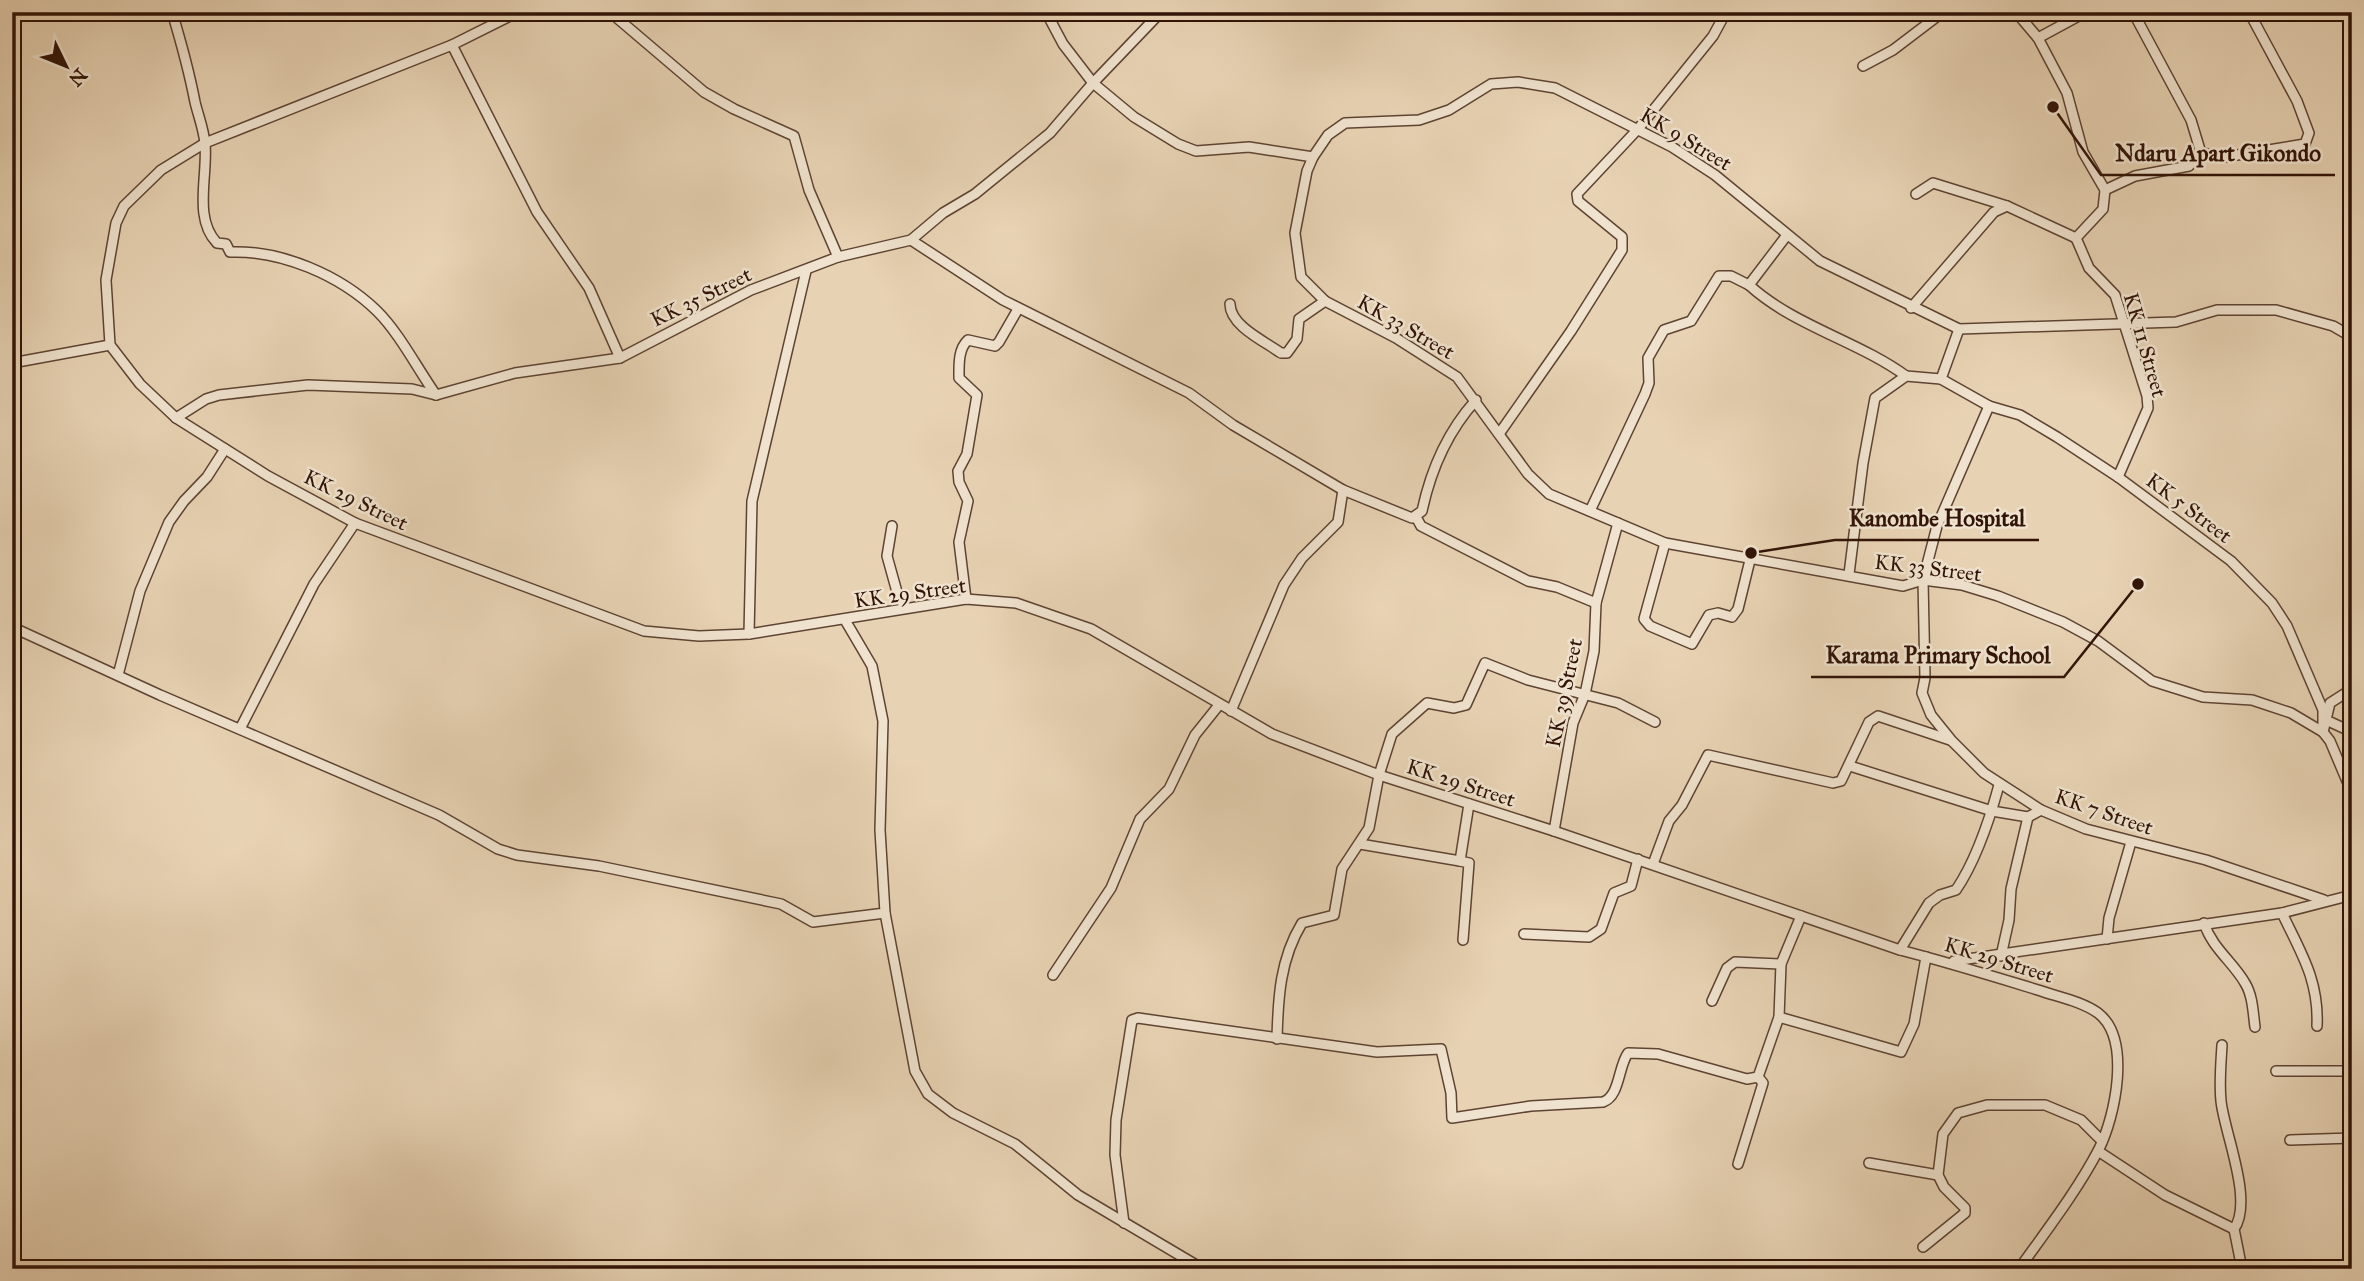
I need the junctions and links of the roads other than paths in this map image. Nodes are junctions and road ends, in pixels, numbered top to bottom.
1 (172, 12) edge
2 (517, 12) edge
3 (610, 12) edge
4 (1046, 12) edge
5 (1161, 12) edge
6 (1726, 12) edge
7 (1943, 12) edge
8 (2015, 12) edge
9 (2086, 12) edge
10 (2133, 12) edge
11 (2249, 12) edge
12 (2038, 38) junction
13 (452, 45) junction
14 (1863, 66) dead end
15 (1093, 83) junction
16 (1639, 129) junction
17 (205, 143) junction
18 (2201, 153) junction
19 (1313, 157) junction
20 (2105, 190) junction
21 (1916, 194) dead end
22 (2007, 206) junction
23 (1787, 235) junction
24 (2076, 238) junction
25 (911, 240) junction
26 (838, 257) junction
27 (806, 271) junction
28 (1749, 285) junction
29 (1325, 301) junction
30 (1230, 304) dead end
31 (1911, 308) junction
32 (1018, 309) junction
33 (2122, 323) junction
34 (1959, 329) junction
35 (2352, 337) edge
36 (110, 345) junction
37 (620, 358) junction
38 (12, 363) edge
39 (1906, 376) junction
40 (1941, 379) junction
41 (436, 395) junction
42 (1476, 400) junction
43 (1989, 406) junction
44 (176, 418) junction
45 (1499, 434) junction
46 (225, 449) junction
47 (2118, 477) junction
48 (1343, 490) junction
49 (1590, 511) junction
50 (1416, 517) junction
51 (355, 523) junction
52 (1618, 523) junction
53 (892, 526) dead end
54 (1665, 543) junction
55 (1751, 556) junction
56 (1849, 574) junction
57 (1923, 580) junction
58 (966, 599) junction
59 (1596, 603) junction
60 (905, 608) junction
61 (845, 620) junction
62 (12, 627) edge
63 (749, 634) junction
64 (118, 675) junction
65 (2352, 689) edge
66 (1585, 694) junction
67 (1219, 705) junction
68 (1231, 711) junction
69 (2326, 720) junction
70 (1654, 722) dead end
71 (240, 729) junction
72 (2323, 732) junction
73 (2352, 732) edge
74 (1952, 741) junction
75 (1850, 766) junction
76 (1379, 775) junction
77 (1999, 785) junction
78 (2351, 790) edge
79 (1469, 804) junction
80 (2041, 810) junction
81 (1992, 811) junction
82 (2028, 817) junction
83 (1554, 831) junction
84 (2131, 842) junction
85 (1360, 844) junction
86 (1637, 859) junction
87 (1460, 861) junction
88 (1653, 864) junction
89 (2352, 895) edge
90 (2324, 900) junction
91 (885, 913) junction
92 (2282, 913) junction
93 (1801, 916) junction
94 (2204, 923) junction
95 (1524, 934) dead end
96 (2107, 939) junction
97 (1463, 940) dead end
98 (1900, 950) junction
99 (2001, 956) junction
100 (1926, 957) junction
101 (1948, 962) junction
102 (1781, 964) junction
103 (1053, 975) dead end
104 (1712, 1001) dead end
105 (1779, 1017) junction
106 (2316, 1026) dead end
107 (2255, 1027) dead end
108 (1277, 1039) junction
109 (2222, 1045) dead end
110 (2276, 1071) dead end
111 (2352, 1071) edge
112 (1758, 1077) junction
113 (2352, 1138) edge
114 (2290, 1140) dead end
115 (2102, 1141) junction
116 (2098, 1151) junction
117 (1869, 1163) dead end
118 (1738, 1164) dead end
119 (1938, 1175) junction
120 (1124, 1223) junction
121 (2234, 1229) junction
122 (1923, 1247) dead end
123 (1203, 1269) edge
124 (2019, 1269) edge
125 (2242, 1269) edge

1 - 17 street
2 - 13 street
3 - 26 street
4 - 15 street
5 - 15 street, KK 35 Street
6 - 16 street
7 - 14 street
8 - 12 street
9 - 12 street
10 - 18 street
11 - 18 street
12 - 20 street
13 - 17 street
13 - 37 street
15 - 19 street
15 - 25 street, KK 35 Street
16 - 19 street, KK 9 Street
16 - 23 street, KK 9 Street
16 - 45 street
17 - 36 street
17 - 41 street
18 - 20 street
19 - 29 street, KK 33 Street
20 - 24 street
21 - 22 street
22 - 24 street
22 - 31 street
23 - 28 street
23 - 31 street, KK 9 Street
24 - 33 street, KK 11 Street
25 - 26 street, KK 35 Street
25 - 32 street
26 - 27 street, KK 35 Street
27 - 37 street, KK 35 Street
27 - 63 street
28 - 39 street
28 - 49 street
29 - 30 street
29 - 42 street, KK 33 Street
31 - 34 street, KK 9 Street
32 - 48 street
32 - 58 street
33 - 34 street, KK 9 Street
33 - 35 street, KK 9 Street
33 - 47 street, KK 11 Street
34 - 40 street
36 - 38 street
36 - 44 street, KK 29 Street
37 - 41 street, KK 35 Street
39 - 40 street
39 - 56 street
40 - 43 street, KK 5 Street
41 - 44 street, KK 35 Street
42 - 45 street, KK 33 Street
42 - 50 street
43 - 47 street, KK 5 Street
43 - 57 street, KK 7 Street
44 - 46 street, KK 29 Street
45 - 49 street, KK 33 Street
46 - 51 street, KK 29 Street
46 - 64 street
47 - 72 street, KK 5 Street
48 - 50 street
48 - 68 street
49 - 52 street, KK 33 Street
50 - 59 street
51 - 63 street, KK 29 Street
51 - 71 street
52 - 54 street, KK 33 Street
52 - 59 street, KK 39 Street
53 - 60 street
54 - 55 street, KK 33 Street
54 - 55 street
55 - 56 street, KK 33 Street
56 - 57 street, KK 33 Street
57 - 72 street, KK 33 Street
57 - 74 street, KK 7 Street
58 - 60 street, KK 29 Street
58 - 67 street, KK 29 Street
59 - 66 street, KK 39 Street
60 - 61 street, KK 29 Street
61 - 63 street, KK 29 Street
61 - 91 street
62 - 64 street
64 - 71 street
65 - 69 street
66 - 70 street
66 - 76 street
66 - 83 street, KK 39 Street
67 - 68 street, KK 29 Street
67 - 103 street
68 - 76 street, KK 29 Street
69 - 72 street
69 - 73 street
71 - 91 street
72 - 78 street, KK 5 Street
74 - 75 street
74 - 77 street, KK 7 Street
75 - 81 street
75 - 88 street
76 - 79 street, KK 29 Street
76 - 85 street
77 - 80 street, KK 7 Street
77 - 81 street
79 - 83 street, KK 29 Street
79 - 87 street
80 - 82 street
80 - 84 street, KK 7 Street
81 - 82 street
81 - 98 street
82 - 99 street
83 - 86 street, KK 29 Street
84 - 90 street, KK 7 Street
84 - 96 street
85 - 87 street
85 - 108 street
86 - 88 street, KK 29 Street
86 - 95 street
87 - 97 street
88 - 93 street, KK 29 Street
89 - 90 street, KK 7 Street
90 - 92 street, KK 7 Street
91 - 120 street
92 - 94 street, KK 7 Street
92 - 106 street
93 - 98 street, KK 29 Street
93 - 102 street
94 - 96 street, KK 7 Street
94 - 107 street
96 - 99 street, KK 7 Street
98 - 100 street, KK 29 Street
99 - 101 street, KK 7 Street
100 - 101 street, KK 29 Street
100 - 105 street
101 - 115 street, KK 29 Street
102 - 104 street
102 - 105 street
105 - 112 street
108 - 112 street
108 - 120 street
109 - 121 street
110 - 111 street
112 - 118 street
113 - 114 street
115 - 116 street, KK 29 Street
115 - 119 street
116 - 121 street
116 - 124 street, KK 29 Street
117 - 119 street
119 - 122 street
120 - 123 street
121 - 125 street

